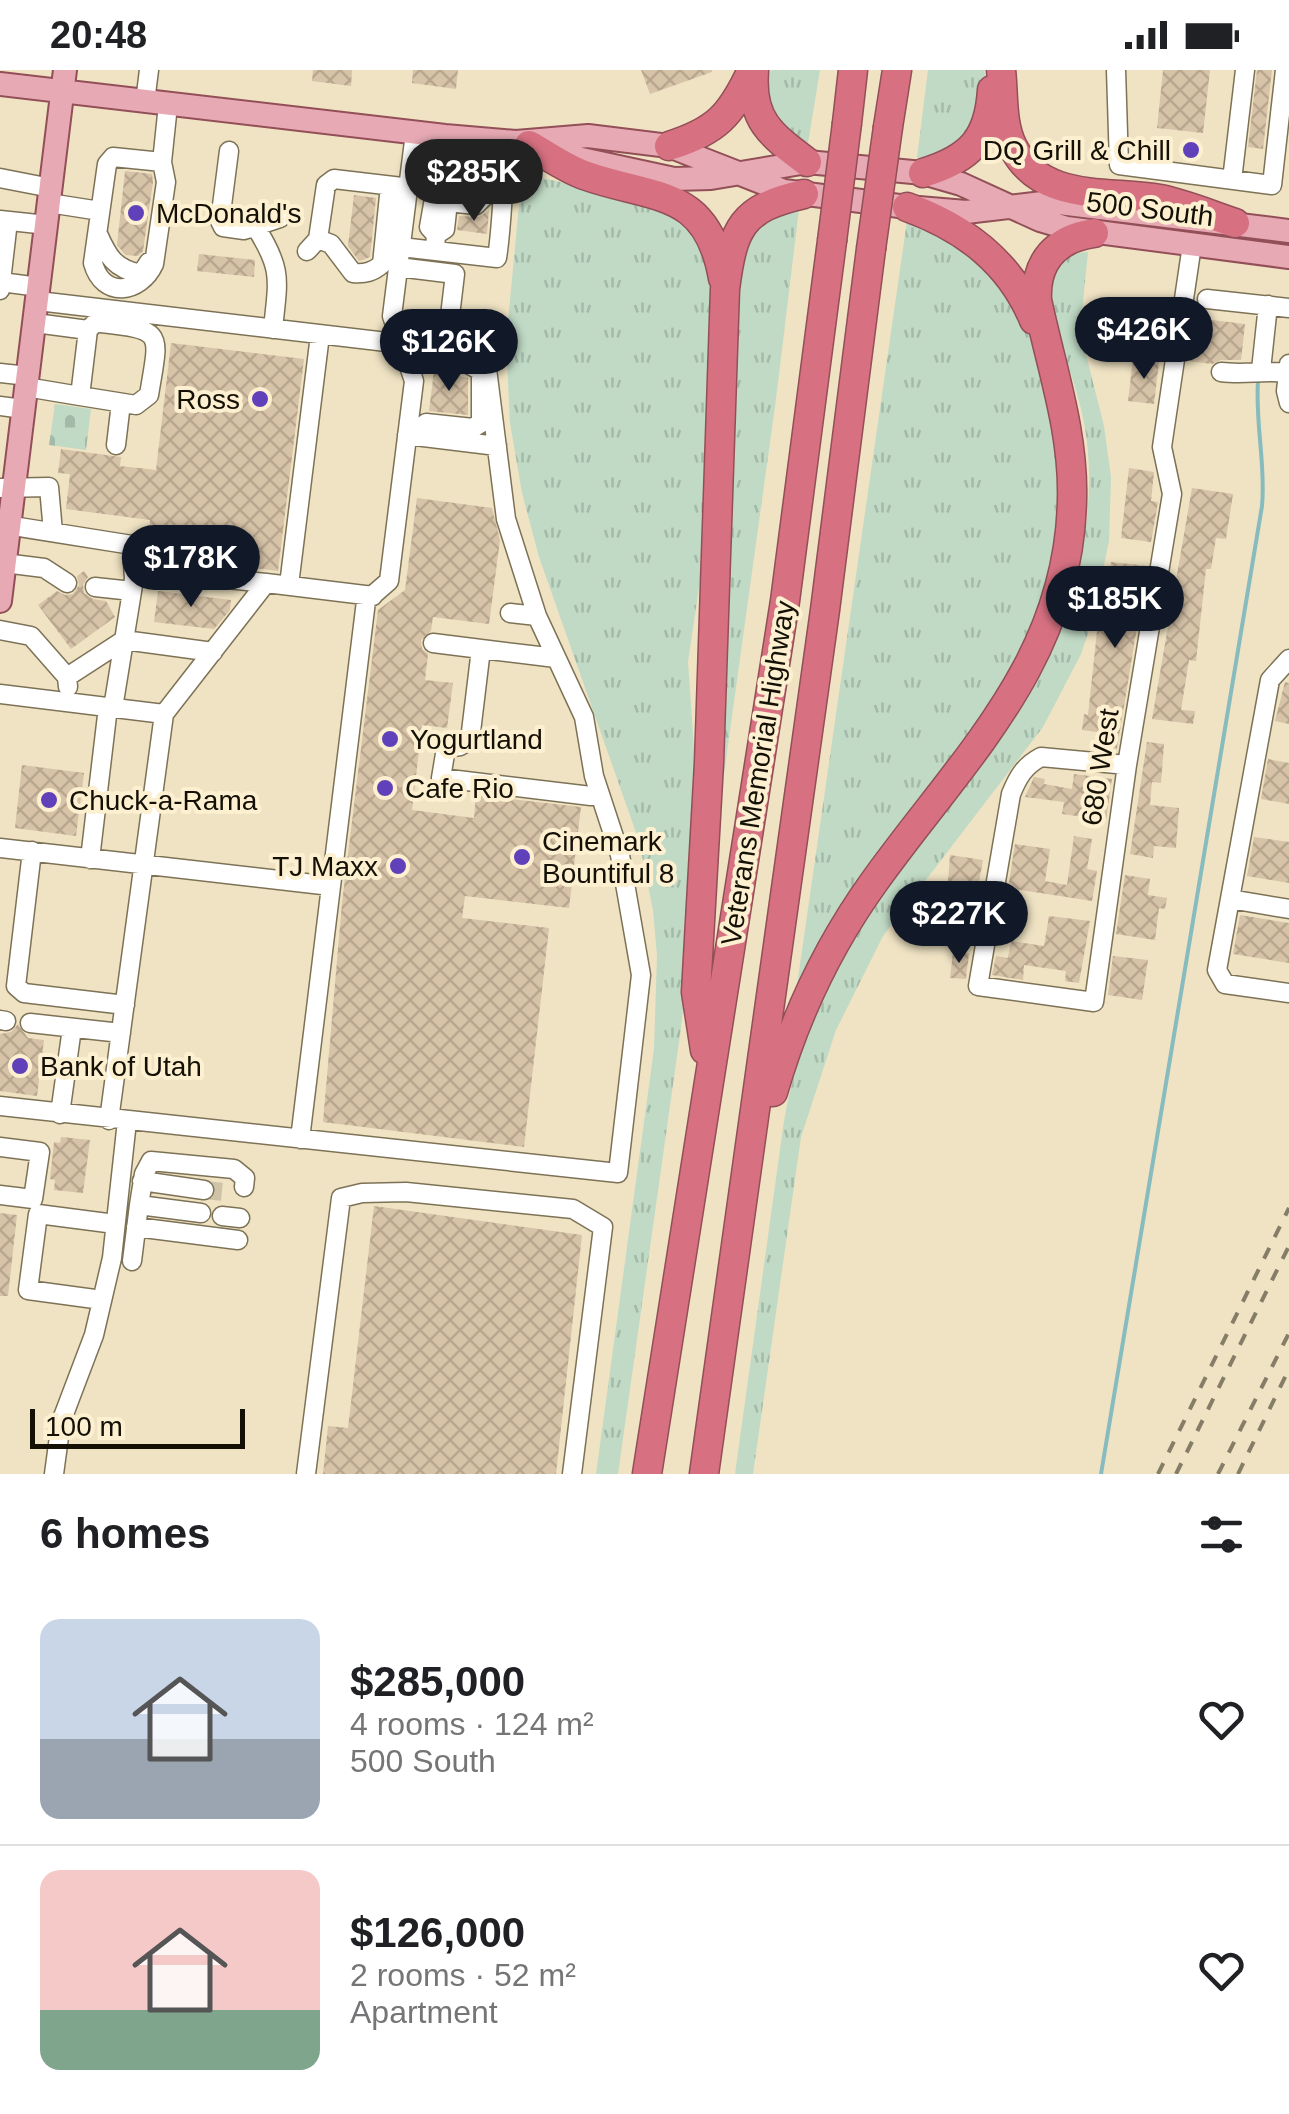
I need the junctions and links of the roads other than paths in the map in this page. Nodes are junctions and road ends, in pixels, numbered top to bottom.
1 (149, 70) edge
2 (753, 70) edge
3 (853, 70) edge
4 (896, 70) edge
5 (994, 70) edge
6 (1001, 70) edge
7 (1116, 70) edge
8 (1245, 70) edge
9 (1285, 70) edge
10 (63, 81) edge
11 (0, 84) edge
12 (157, 104) junction
13 (415, 133) junction
14 (445, 136) junction
15 (518, 143) junction
16 (669, 146) junction
17 (229, 151) dead end
18 (162, 162) junction
19 (807, 162) junction
20 (738, 172) junction
21 (924, 174) junction
22 (0, 178) edge
23 (1232, 180) junction
24 (488, 185) junction
25 (399, 187) junction
26 (804, 194) junction
27 (1006, 205) junction
28 (49, 206) junction
29 (162, 207) junction
30 (907, 207) junction
31 (100, 211) junction
32 (280, 218) dead end
33 (4, 220) edge
34 (1235, 223) junction
35 (255, 226) junction
36 (1289, 231) edge
37 (1094, 233) junction
38 (101, 240) junction
39 (436, 243) junction
40 (1192, 245) junction
41 (400, 247) junction
42 (1289, 257) edge
43 (398, 267) junction
44 (1, 282) edge
45 (0, 290) edge
46 (725, 290) junction
47 (1207, 299) dead end
48 (37, 304) junction
49 (1268, 305) junction
50 (1289, 308) edge
51 (272, 329) junction
52 (88, 330) junction
53 (320, 335) junction
54 (402, 344) junction
55 (426, 347) junction
56 (446, 349) junction
57 (1289, 361) edge
58 (1261, 370) junction
59 (1221, 372) dead end
60 (0, 373) edge
61 (1054, 373) junction
62 (1288, 373) edge
63 (19, 394) edge
64 (80, 396) junction
65 (121, 403) junction
66 (1289, 403) edge
67 (409, 435) junction
68 (116, 445) dead end
69 (497, 446) junction
70 (6, 489) edge
71 (4, 524) edge
72 (53, 532) junction
73 (4, 562) junction
74 (68, 583) dead end
75 (266, 583) junction
76 (133, 585) junction
77 (289, 585) junction
78 (95, 586) dead end
79 (372, 596) junction
80 (0, 601) edge
81 (510, 613) dead end
82 (537, 616) junction
83 (0, 630) edge
84 (124, 640) junction
85 (433, 643) dead end
86 (481, 648) junction
87 (213, 652) junction
88 (556, 658) junction
89 (1289, 662) edge
90 (68, 677) junction
91 (0, 694) edge
92 (69, 702) junction
93 (110, 708) junction
94 (164, 714) junction
95 (1127, 765) junction
96 (592, 796) dead end
97 (0, 848) edge
98 (32, 852) junction
99 (90, 858) junction
100 (144, 865) junction
101 (331, 886) junction
102 (1230, 899) junction
103 (1289, 909) edge
104 (1289, 993) edge
105 (125, 1006) junction
106 (30, 1024) dead end
107 (72, 1028) junction
108 (121, 1033) junction
109 (710, 1076) junction
110 (0, 1106) edge
111 (60, 1114) junction
112 (118, 1120) junction
113 (300, 1139) junction
114 (0, 1146) edge
115 (142, 1181) junction
116 (204, 1190) tunnel mouth
117 (237, 1191) dead end
118 (0, 1196) edge
119 (139, 1205) junction
120 (201, 1213) tunnel mouth
121 (115, 1224) junction
122 (136, 1226) junction
123 (740, 1230) junction
124 (238, 1240) dead end
125 (132, 1261) dead end
126 (102, 1300) junction
127 (54, 1474) edge
128 (306, 1474) edge
129 (572, 1474) edge
130 (648, 1474) edge
131 (704, 1474) edge

1 - 12 lane
2 - 16 highway
2 - 19 highway
3 - 109 highway, Veterans Memorial Highway, bridge
4 - 123 highway, Veterans Memorial Highway, bridge
5 - 21 highway
6 - 34 highway
7 - 23 lane
8 - 23 lane
9 - 23 lane
10 - 11 main road, 500 South
10 - 12 main road, 500 South
10 - 28 main road
12 - 13 main road, 500 South
12 - 18 lane
13 - 14 main road, 500 South
13 - 25 lane
14 - 15 main road, 500 South
14 - 39 lane
15 - 16 main road, 500 South
15 - 20 main road, 500 South
15 - 24 lane
15 - 46 highway
16 - 20 main road, 500 South
17 - 35 lane
18 - 29 lane
18 - 31 lane
19 - 20 main road, 500 South
19 - 21 main road, 500 South
20 - 26 main road, 500 South
21 - 27 main road, 500 South
22 - 28 lane
24 - 39 lane
24 - 39 lane
25 - 25 lane
25 - 41 lane
26 - 30 main road, 500 South
26 - 46 highway
27 - 30 main road, 500 South
27 - 34 main road, 500 South
27 - 37 main road, 500 South
28 - 31 lane
28 - 33 lane
28 - 48 main road
29 - 38 lane
29 - 38 lane
30 - 61 highway
31 - 38 lane
32 - 35 lane
33 - 44 lane
34 - 36 main road, 500 South
35 - 51 lane
37 - 40 main road, 500 South
37 - 61 highway
39 - 41 lane
40 - 42 main road, 500 South
40 - 95 lane, 680 West
41 - 43 lane
43 - 54 lane
43 - 56 lane
44 - 45 lane
44 - 48 lane
46 - 109 highway
47 - 49 lane
48 - 51 lane
48 - 52 lane
48 - 63 main road
49 - 50 lane
49 - 58 lane
51 - 53 lane
52 - 64 lane
52 - 65 lane
53 - 54 lane
53 - 77 lane
54 - 55 lane
54 - 67 lane
55 - 56 lane
55 - 67 lane
56 - 69 lane
57 - 62 lane
58 - 59 lane
58 - 62 lane
60 - 63 lane
61 - 123 highway
62 - 66 lane
63 - 64 lane
63 - 70 main road
64 - 65 lane
65 - 68 lane
67 - 69 lane
67 - 79 lane
69 - 82 lane
70 - 71 main road
70 - 72 lane
71 - 72 lane
71 - 73 main road
72 - 76 lane
73 - 74 lane
73 - 80 main road
75 - 76 lane
75 - 77 lane
75 - 87 lane
76 - 78 lane
76 - 84 lane
77 - 79 lane
79 - 101 lane
81 - 82 lane
82 - 88 lane
83 - 90 lane
84 - 87 lane
84 - 90 lane
84 - 93 lane
85 - 86 lane
86 - 88 lane
86 - 96 lane
87 - 94 lane
88 - 113 lane
89 - 102 lane
90 - 92 lane
91 - 92 lane
92 - 93 lane
93 - 94 lane
93 - 99 lane
94 - 100 lane
95 - 95 lane, 680 West
97 - 98 lane
98 - 99 lane
98 - 105 lane
99 - 100 lane
100 - 101 lane
100 - 105 lane
101 - 113 lane
102 - 103 lane
102 - 104 lane
105 - 108 lane
106 - 107 lane
107 - 108 lane
107 - 111 lane
108 - 112 lane
109 - 130 highway, Veterans Memorial Highway
110 - 111 lane
111 - 112 lane
112 - 113 lane
112 - 121 lane
114 - 118 lane
115 - 116 lane
115 - 117 lane
115 - 119 lane
119 - 120 lane
119 - 122 lane
121 - 126 lane
121 - 126 lane
122 - 124 lane
122 - 125 lane
123 - 131 highway, Veterans Memorial Highway
126 - 127 lane
128 - 129 lane

